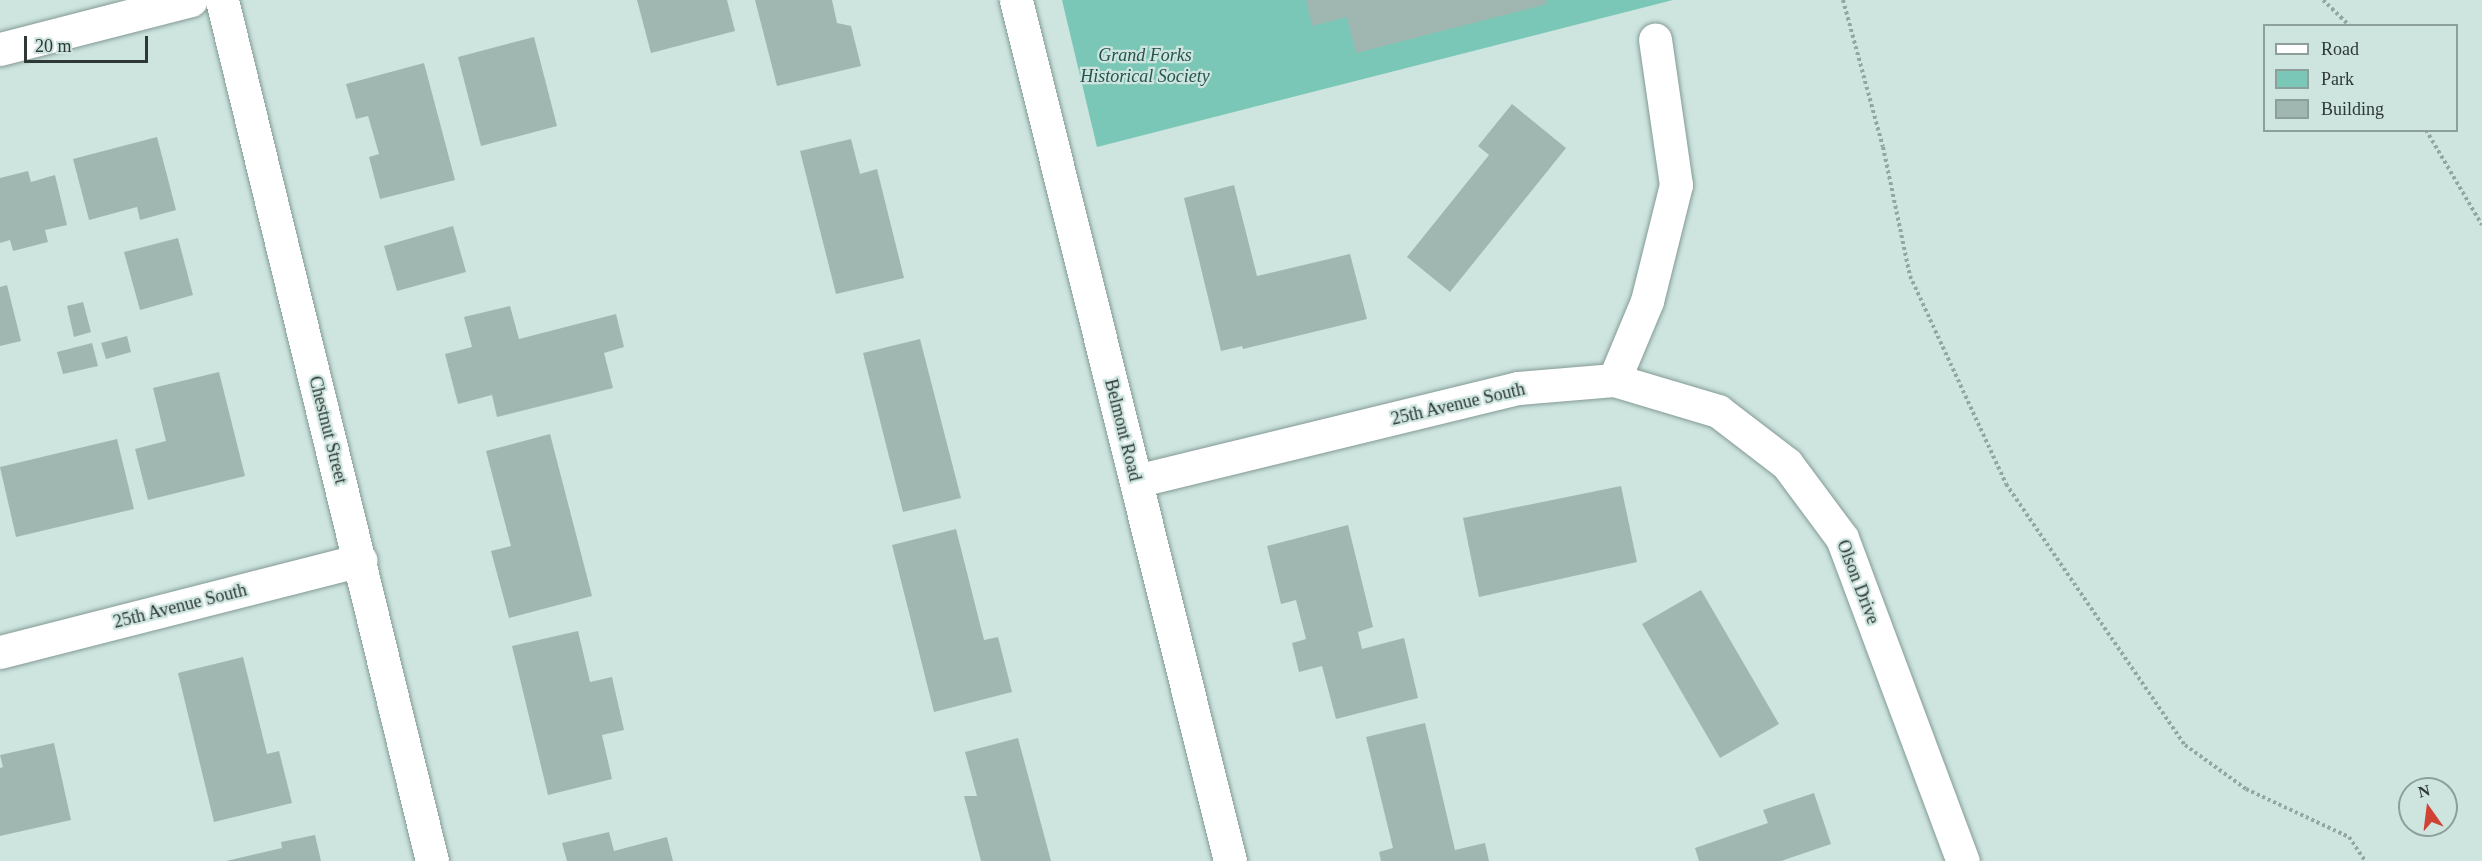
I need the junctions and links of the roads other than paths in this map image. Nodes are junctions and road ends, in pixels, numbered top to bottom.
1 (191, 0) edge
2 (222, 0) edge
3 (1016, 0) edge
4 (1655, 40) dead end
5 (0, 49) edge
6 (1614, 380) junction
7 (1136, 481) junction
8 (360, 560) junction
9 (0, 652) edge
10 (432, 861) edge
11 (1230, 861) edge
12 (1963, 861) edge

1 - 5 street
2 - 8 street, Chestnut Street
3 - 7 street, Belmont Road
4 - 6 street
6 - 7 street, 25th Avenue South
6 - 12 street, Olson Drive
7 - 11 street, Belmont Road
8 - 9 street, 25th Avenue South
8 - 10 street, Chestnut Street

